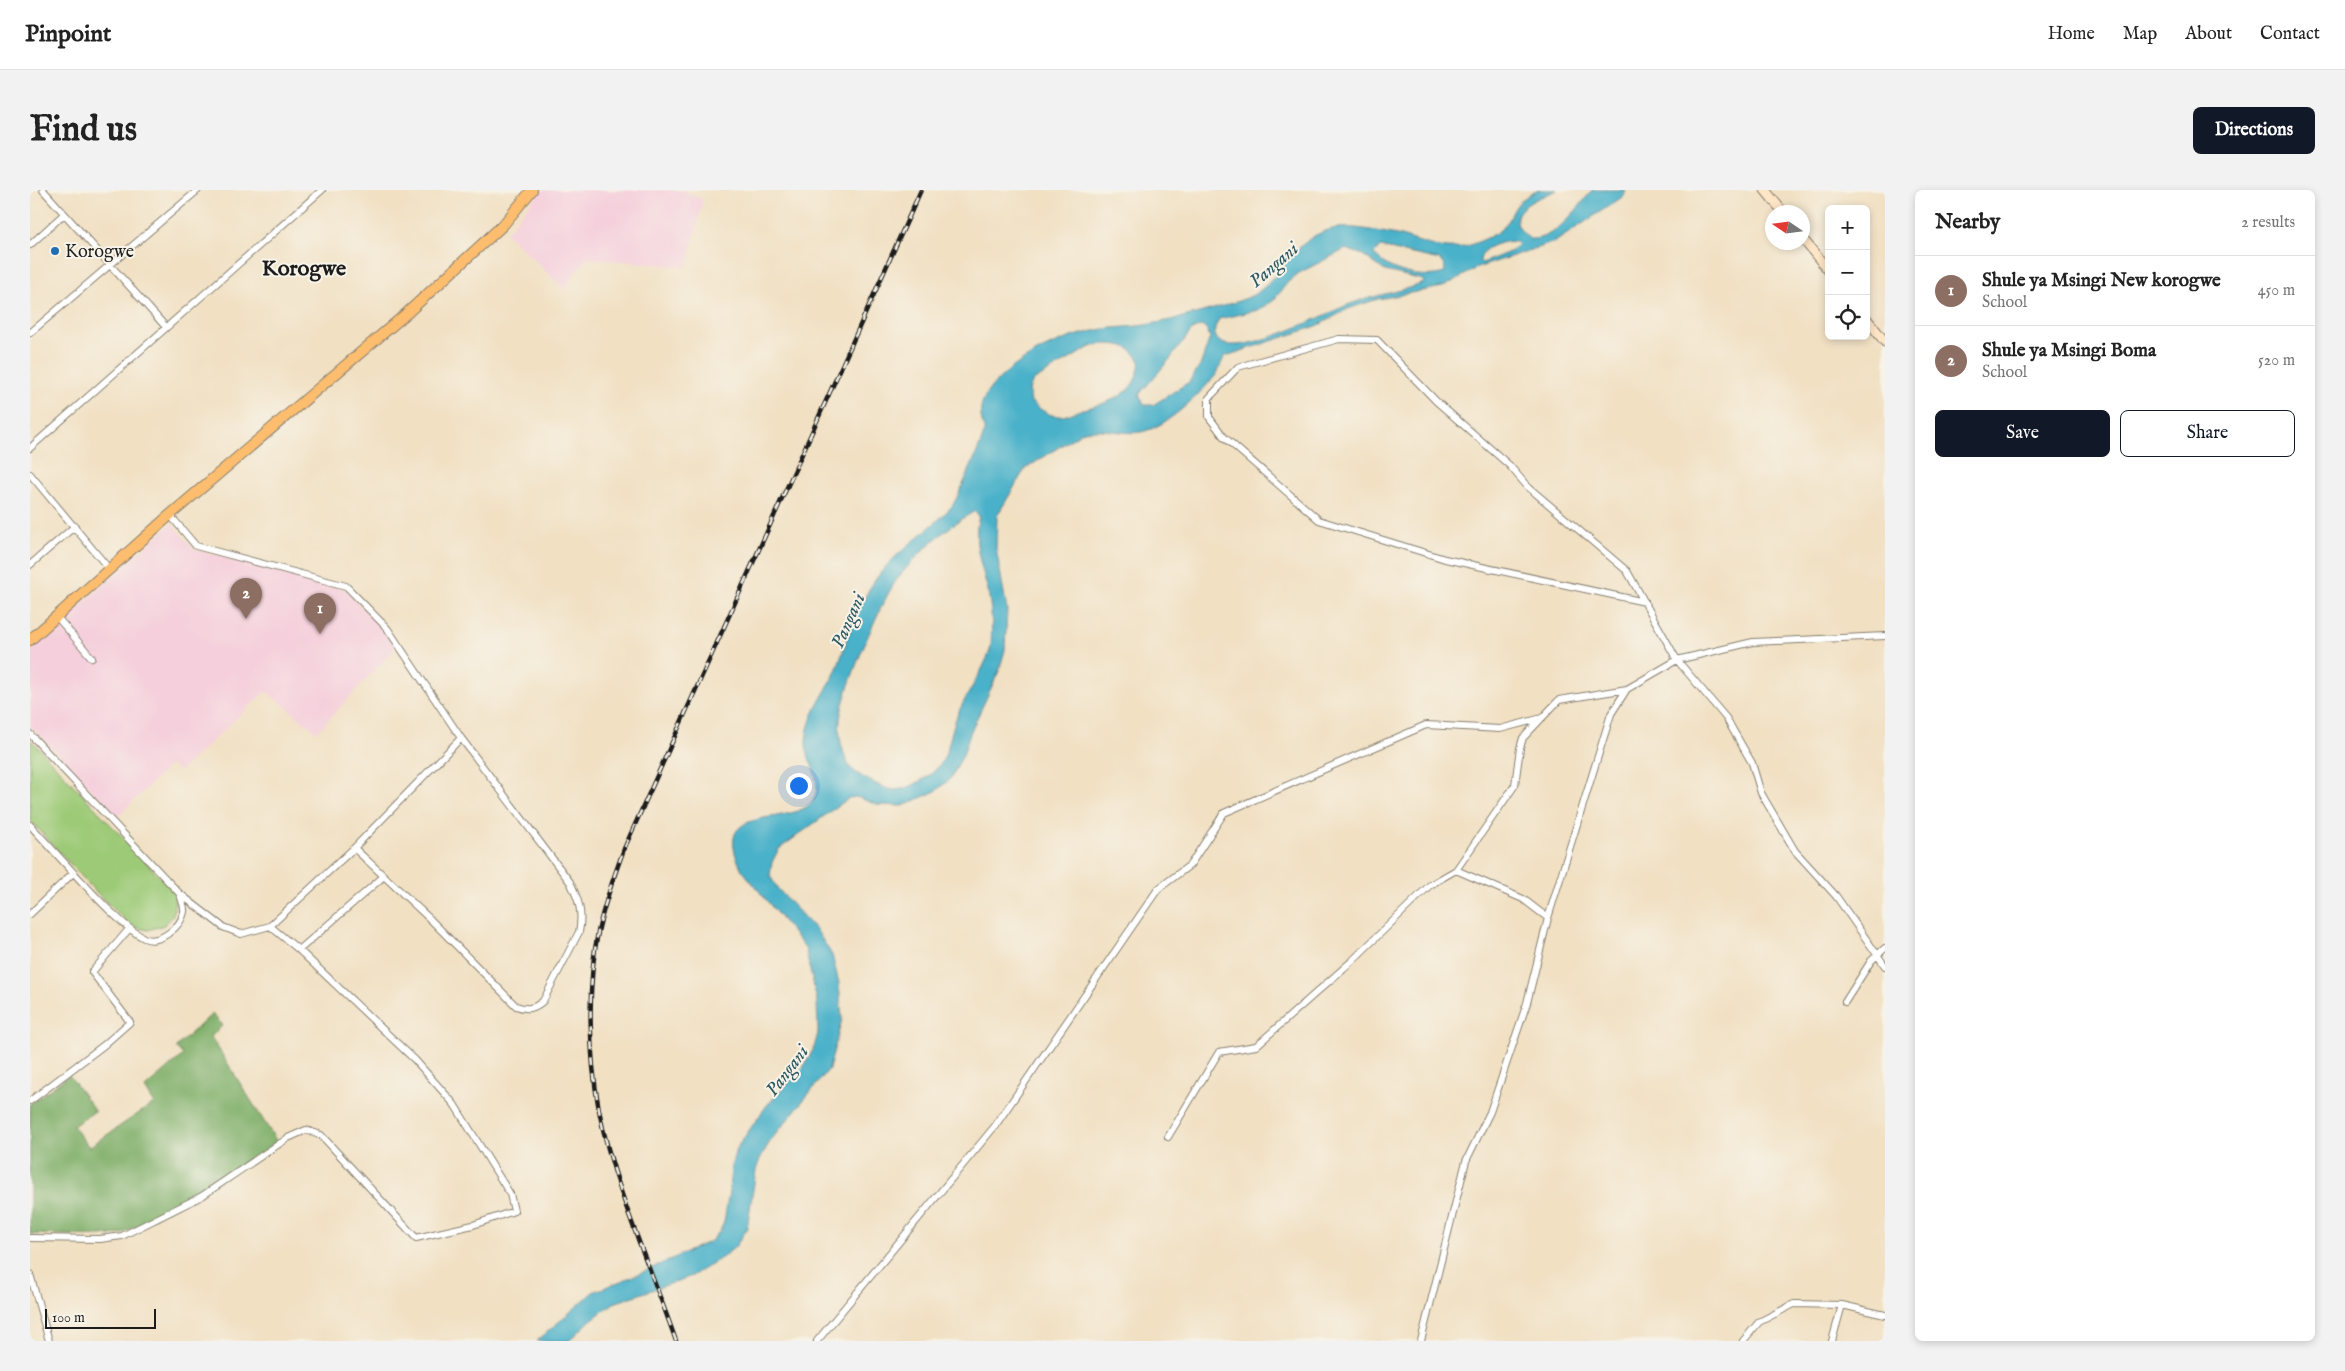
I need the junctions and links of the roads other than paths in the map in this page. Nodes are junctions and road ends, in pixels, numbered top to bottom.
1 (43, 190) edge
2 (198, 190) edge
3 (322, 190) edge
4 (532, 190) edge
5 (1765, 190) edge
6 (1777, 205) edge
7 (64, 214) junction
8 (30, 245) edge
9 (1810, 248) edge
10 (111, 266) junction
11 (1825, 266) edge
12 (1870, 323) edge
13 (165, 326) junction
14 (30, 333) edge
15 (1885, 342) edge
16 (30, 448) edge
17 (30, 474) edge
18 (170, 515) junction
19 (75, 526) junction
20 (30, 565) edge
21 (110, 570) junction
22 (1644, 602) junction
23 (57, 618) junction
24 (1885, 636) edge
25 (30, 640) edge
26 (92, 658) dead end
27 (1677, 660) junction
28 (1627, 689) junction
29 (1542, 718) junction
30 (30, 734) edge
31 (461, 738) junction
32 (30, 826) edge
33 (354, 848) junction
34 (1456, 870) junction
35 (73, 873) junction
36 (384, 876) junction
37 (179, 893) junction
38 (30, 914) edge
39 (1548, 918) junction
40 (270, 926) junction
41 (129, 929) junction
42 (1885, 948) edge
43 (299, 950) junction
44 (1878, 955) junction
45 (1885, 966) edge
46 (1845, 1002) dead end
47 (30, 1101) edge
48 (1168, 1136) dead end
49 (30, 1238) edge
50 (30, 1274) edge
51 (1842, 1305) junction
52 (1885, 1315) edge
53 (49, 1341) edge
54 (817, 1341) edge
55 (1421, 1341) edge
56 (1743, 1341) edge
57 (1832, 1341) edge

1 - 7 street
2 - 10 street
3 - 13 street
4 - 18 highway
5 - 6 main road
7 - 8 street
7 - 10 street
9 - 11 main road
10 - 13 street
10 - 14 street
12 - 15 main road
13 - 16 street
17 - 19 street
18 - 21 highway
18 - 31 street
19 - 20 street
19 - 21 street
21 - 23 highway
22 - 22 street
22 - 27 street
23 - 25 highway
23 - 26 street
24 - 27 street
27 - 28 street
27 - 44 street
28 - 29 street
28 - 39 street
29 - 34 street
29 - 54 street
30 - 37 street
31 - 33 street
31 - 36 street
32 - 35 street
33 - 36 street
33 - 40 street
34 - 39 street
34 - 48 street
35 - 38 street
35 - 41 street
36 - 43 street
37 - 40 street
37 - 41 street
39 - 55 street
40 - 43 street
41 - 47 street
42 - 44 street
43 - 49 street
44 - 45 street
44 - 46 street
50 - 53 street
51 - 52 street
51 - 56 street
51 - 57 street

